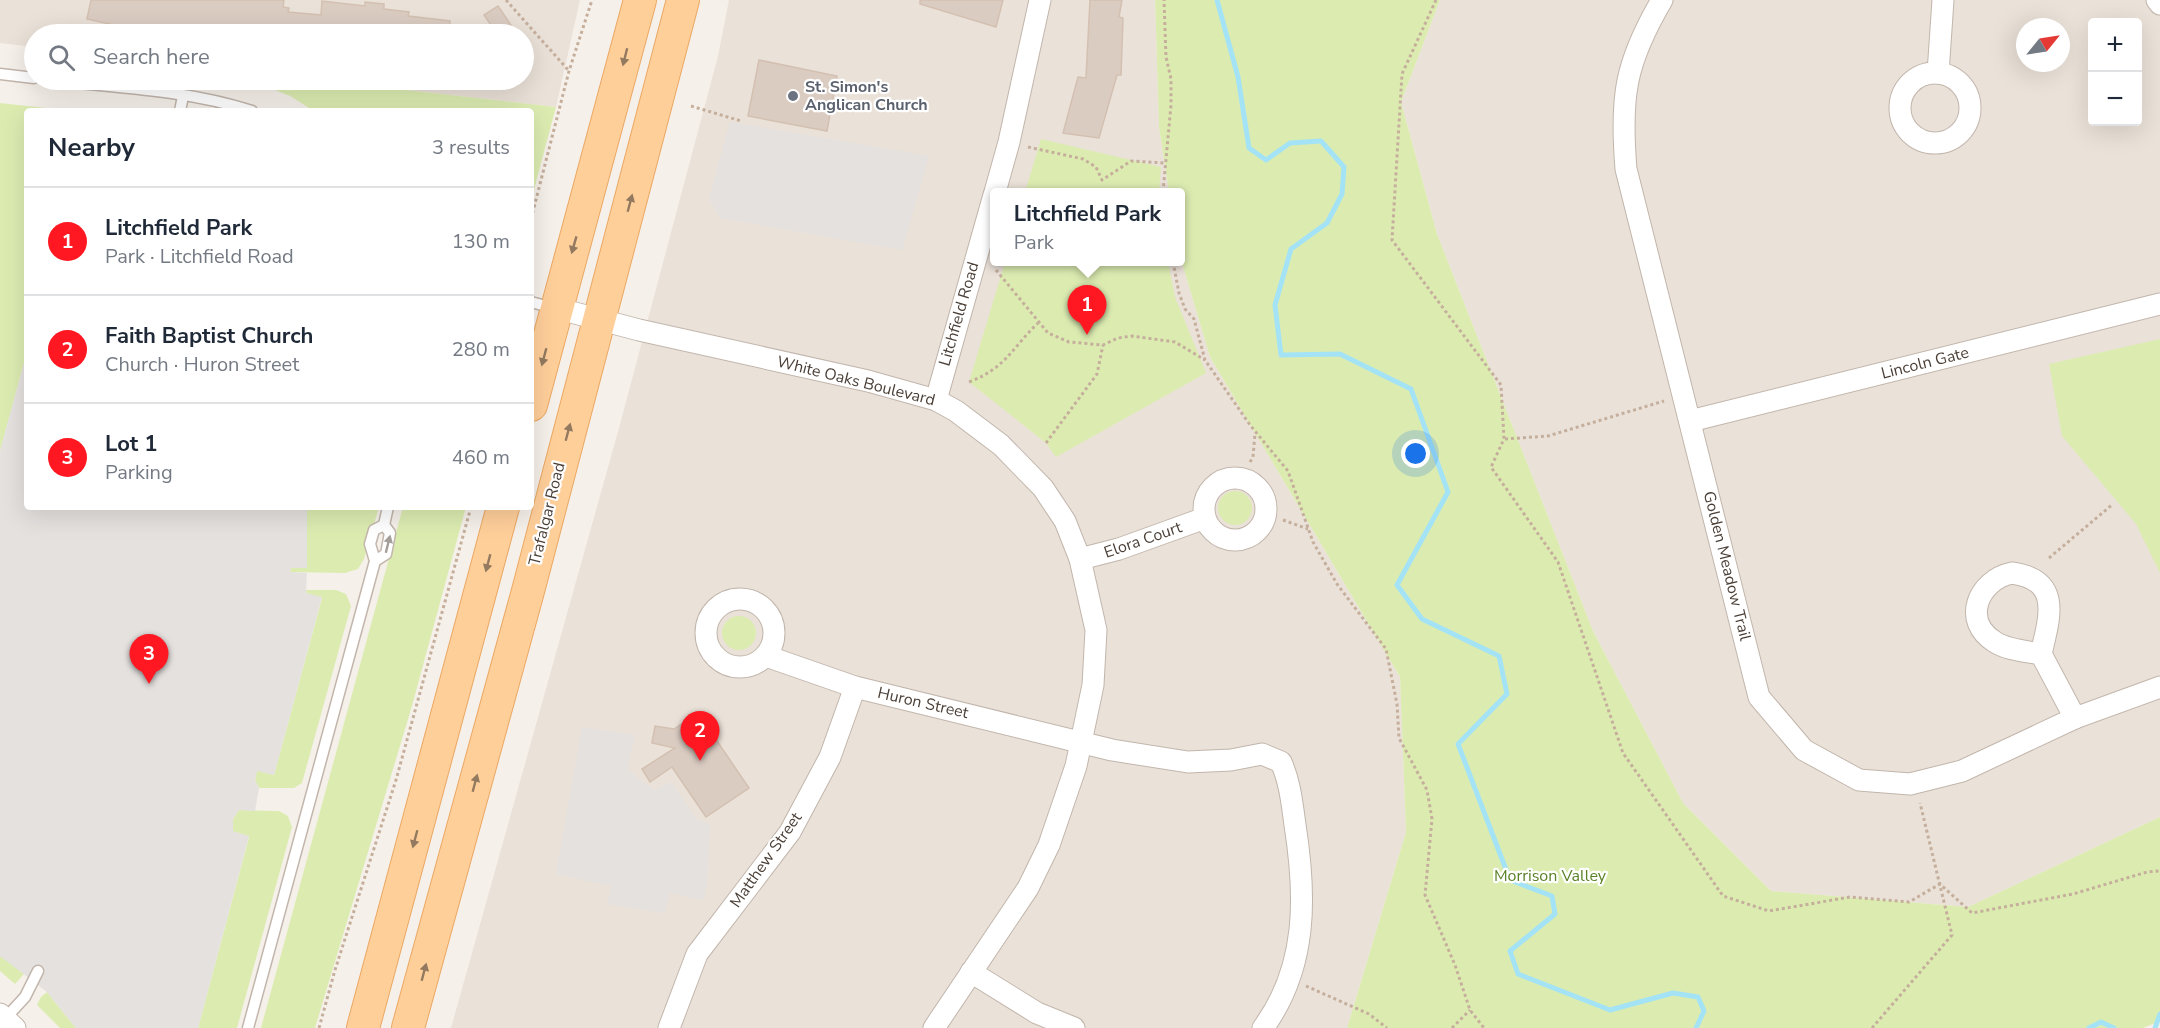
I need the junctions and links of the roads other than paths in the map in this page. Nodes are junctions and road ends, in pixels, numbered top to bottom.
1 (640, 0) edge
2 (683, 0) edge
3 (1040, 0) edge
4 (1662, 0) edge
5 (1943, 0) edge
6 (2157, 0) edge
7 (2160, 4) edge
8 (1938, 73) dead end
9 (0, 74) edge
10 (24, 77) edge
11 (132, 90) edge
12 (183, 96) junction
13 (181, 108) edge
14 (242, 108) edge
15 (996, 188) edge
16 (990, 208) edge
17 (2160, 304) edge
18 (544, 305) edge
19 (599, 320) junction
20 (534, 382) edge
21 (936, 399) junction
22 (1690, 421) junction
23 (387, 510) edge
24 (502, 510) edge
25 (1205, 518) dead end
26 (384, 525) junction
27 (1080, 559) junction
28 (375, 561) junction
29 (2041, 654) dead end
30 (766, 656) dead end
31 (855, 687) junction
32 (2160, 687) edge
33 (2075, 718) junction
34 (1082, 741) junction
35 (38, 971) dead end
36 (970, 972) junction
37 (5, 1021) edge
38 (248, 1028) edge
39 (363, 1028) edge
40 (408, 1028) edge
41 (669, 1028) edge
42 (934, 1028) edge
43 (1074, 1028) edge
44 (1263, 1028) edge

1 -> 18 main road
19 -> 2 main road, Trafalgar Road
3 - 15 street, Litchfield Road
4 - 22 street, Golden Meadow Trail
5 - 8 street
6 - 7 street
9 - 10 lane
11 - 12 lane
12 - 13 lane
12 - 14 lane
16 - 21 street, Litchfield Road
17 - 22 street, Lincoln Gate
18 - 19 street, White Oaks Boulevard
18 -> 20 main road
19 - 21 street, White Oaks Boulevard
40 -> 19 main road, Trafalgar Road
21 - 27 street, White Oaks Boulevard
22 - 33 street, Golden Meadow Trail
23 - 26 lane
24 -> 39 main road
25 - 27 street, Elora Court
26 - 28 lane
28 -> 26 lane
27 - 34 street, White Oaks Boulevard
28 - 38 lane
29 - 33 street
30 - 31 street, Huron Street
31 - 34 street, Huron Street
31 - 41 street, Matthew Street
32 - 33 street, Golden Meadow Trail
34 - 36 street, White Oaks Boulevard
34 - 44 street, Huron Street
35 - 37 lane
36 - 42 street, White Oaks Boulevard
36 - 43 street

